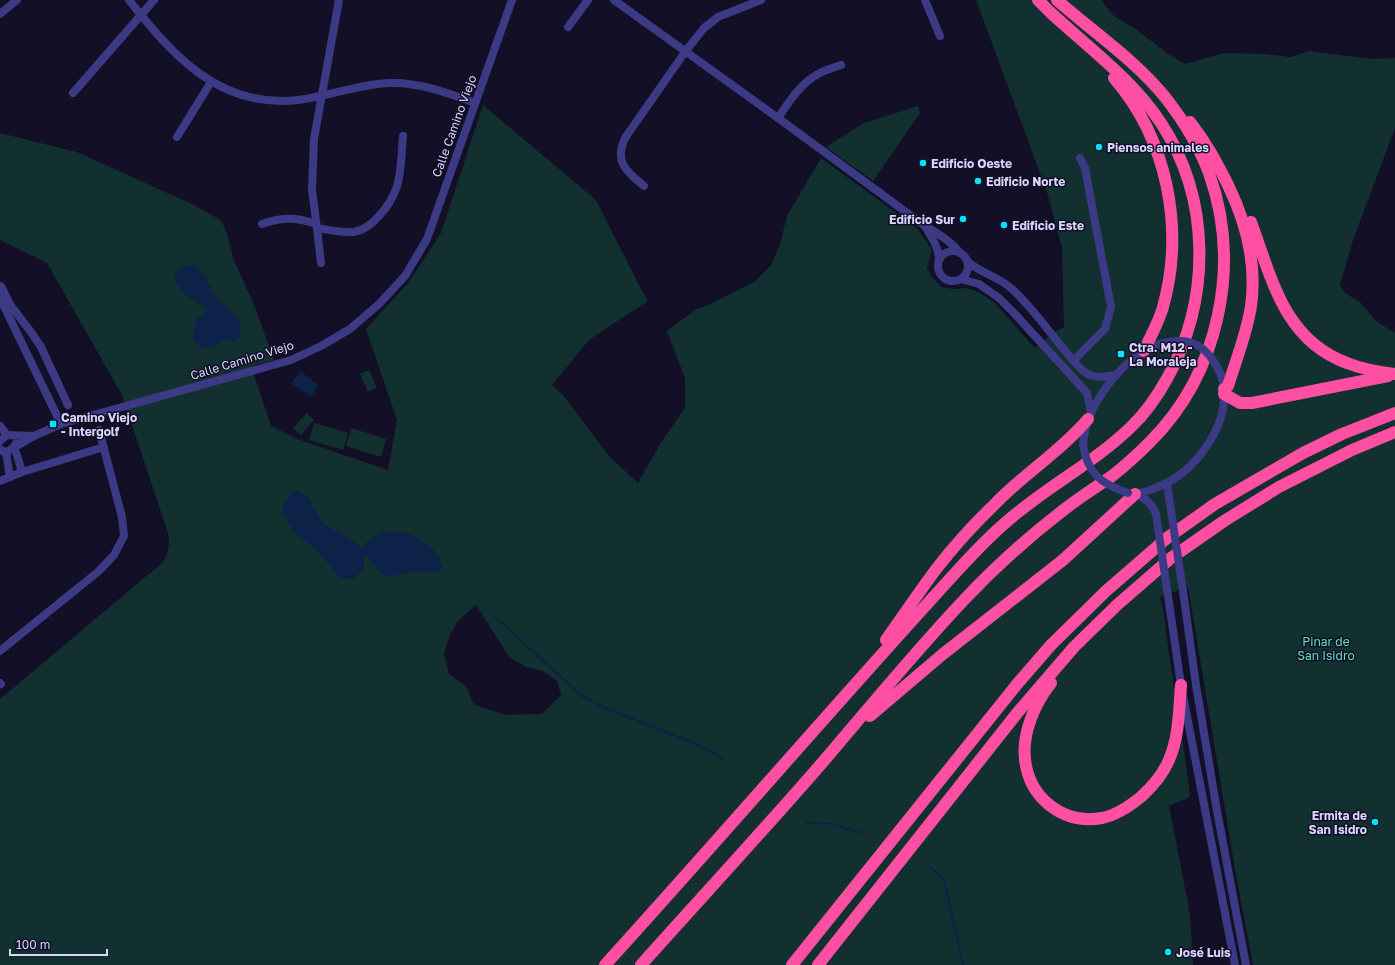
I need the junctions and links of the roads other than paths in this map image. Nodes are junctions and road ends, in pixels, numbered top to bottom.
1 (17, 0) edge
2 (129, 0) edge
3 (154, 0) edge
4 (339, 0) edge
5 (512, 0) edge
6 (588, 0) edge
7 (614, 0) edge
8 (761, 0) edge
9 (925, 0) edge
10 (1038, 0) edge
11 (1057, 0) edge
12 (0, 14) edge
13 (141, 15) junction
14 (568, 27) dead end
15 (940, 36) dead end
16 (685, 52) junction
17 (1098, 55) junction
18 (841, 65) dead end
19 (211, 82) junction
20 (74, 93) dead end
21 (1163, 95) junction
22 (321, 96) junction
23 (475, 103) junction
24 (778, 118) junction
25 (403, 136) dead end
26 (177, 137) dead end
27 (1215, 157) junction
28 (1080, 158) dead end
29 (644, 186) dead end
30 (262, 224) dead end
31 (317, 226) junction
32 (925, 226) junction
33 (960, 253) junction
34 (939, 260) junction
35 (967, 261) junction
36 (321, 263) dead end
37 (961, 279) junction
38 (0, 286) edge
39 (0, 298) edge
40 (1144, 351) junction
41 (1073, 361) junction
42 (1395, 374) edge
43 (1116, 375) junction
44 (1224, 392) junction
45 (68, 405) dead end
46 (1395, 413) edge
47 (1089, 416) junction
48 (61, 424) junction
49 (0, 426) edge
50 (99, 430) dead end
51 (1395, 432) edge
52 (34, 436) junction
53 (4, 438) edge
54 (104, 447) junction
55 (6, 450) edge
56 (22, 472) junction
57 (10, 477) junction
58 (0, 481) edge
59 (1167, 483) junction
60 (1133, 494) junction
61 (1171, 558) junction
62 (0, 651) edge
63 (867, 671) junction
64 (1181, 685) junction
65 (822, 763) junction
66 (605, 965) edge
67 (641, 965) edge
68 (792, 965) edge
69 (818, 965) edge
70 (1235, 965) edge
71 (1246, 965) edge

1 - 12 street
2 - 13 street
3 - 13 street
4 - 22 street
5 - 23 street, Calle Camino Viejo
6 - 14 street
7 - 16 street
8 - 16 street
9 - 15 street
10 - 17 highway
11 - 21 highway
13 - 19 street
13 - 20 street
16 - 24 street
16 - 29 street
17 - 40 highway
17 - 63 highway
18 - 24 street
19 - 22 street
19 - 26 street
21 - 27 highway
21 - 65 highway
22 - 23 street
22 - 31 street
23 - 48 street, Calle Camino Viejo
24 - 32 street
25 - 31 street
27 - 42 highway
27 - 44 highway
28 - 41 street
30 - 31 street
31 - 36 street
32 - 33 street
32 - 34 street
33 - 34 street
33 - 35 street
34 - 37 street
35 - 37 street
35 - 41 street
37 - 47 street
38 - 45 street
39 - 48 street
40 - 43 street
40 - 44 street, bridge
41 - 43 street
42 - 44 highway
43 - 47 street
44 - 59 street
46 - 68 highway
47 - 60 street, bridge
47 - 63 highway
48 - 52 street, Calle Camino Viejo
49 - 53 street
50 - 54 street
51 - 61 highway
52 - 53 street, Calle Camino Viejo
52 - 55 street, Calle Camino Viejo
53 - 55 street
54 - 56 street
54 - 62 street
55 - 56 street
55 - 57 street
56 - 57 street
57 - 58 street
59 - 60 street
59 - 71 street, bridge
60 - 64 street, bridge
60 - 65 highway
61 - 64 highway
61 - 69 highway
63 - 66 highway
64 - 70 street
65 - 67 highway

